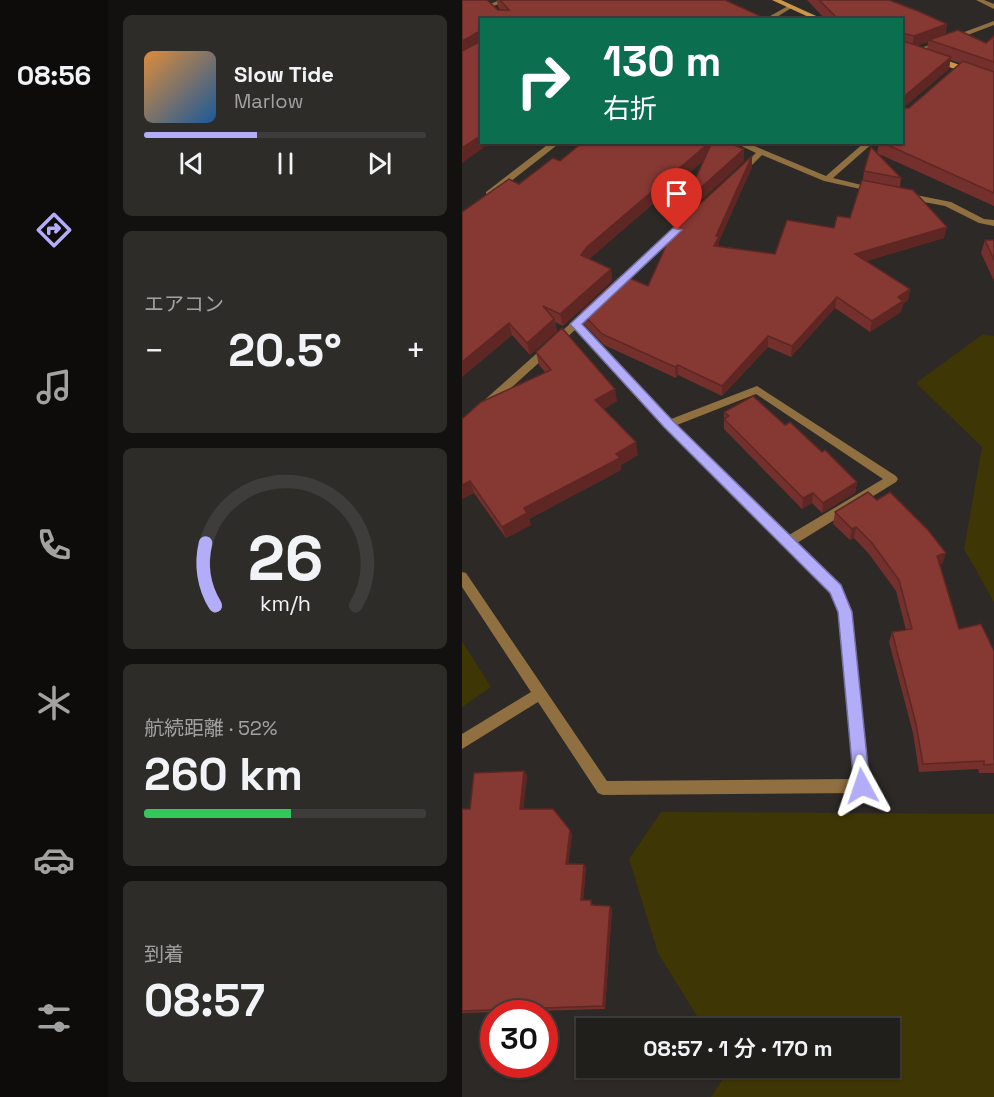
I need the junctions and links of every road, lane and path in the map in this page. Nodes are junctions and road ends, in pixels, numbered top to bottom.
1 (482, 0) edge
2 (507, 0) edge
3 (775, 0) edge
4 (979, 0) edge
5 (488, 6) junction
6 (790, 7) junction
7 (994, 7) edge
8 (498, 13) edge
9 (770, 18) edge
10 (817, 18) edge
11 (994, 23) edge
12 (950, 29) dead end
13 (960, 33) junction
14 (911, 51) joint
15 (958, 68) junction
16 (950, 75) edge
17 (994, 80) edge
18 (554, 144) edge
19 (742, 144) edge
20 (868, 144) edge
21 (761, 152) junction
22 (736, 176) edge
23 (827, 180) junction
24 (882, 191) edge
25 (893, 193) edge
26 (481, 200) edge
27 (685, 223) edge
28 (994, 223) edge
29 (609, 293) edge
30 (669, 424) junction
31 (462, 426) edge
32 (788, 542) junction
33 (462, 578) edge
34 (540, 694) junction
35 (462, 742) edge

1 - 5 street
2 - 5 street
3 - 6 main road
4 - 7 street
5 - 8 street
6 - 9 street
6 - 10 main road
11 - 13 street
12 - 13 street
13 - 14 street
14 - 15 main road
15 - 16 street
15 - 17 main road
18 - 26 street
19 - 21 street
20 - 23 street
21 - 22 street
21 - 23 street
23 - 24 street
25 - 28 street
27 - 29 street
30 - 31 street
30 - 32 street
30 - 32 street
32 - 34 street
33 - 34 street
34 - 35 street

